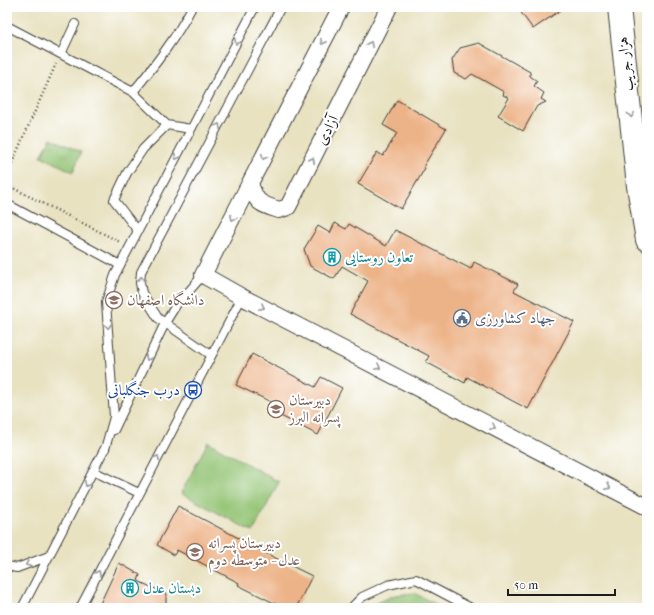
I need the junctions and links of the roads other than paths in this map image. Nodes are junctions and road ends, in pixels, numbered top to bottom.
1 (192, 7) edge
2 (255, 7) edge
3 (281, 7) edge
4 (341, 7) edge
5 (389, 7) edge
6 (619, 7) edge
7 (75, 24) dead end
8 (7, 26) edge
9 (60, 54) junction
10 (133, 92) junction
11 (167, 125) junction
12 (192, 129) junction
13 (250, 183) junction
14 (7, 204) edge
15 (138, 231) junction
16 (647, 240) edge
17 (120, 265) junction
18 (203, 275) junction
19 (242, 297) junction
20 (165, 323) junction
21 (211, 355) junction
22 (105, 449) junction
23 (94, 471) junction
24 (139, 493) junction
25 (647, 507) edge
26 (49, 556) junction
27 (7, 566) edge
28 (22, 608) edge
29 (80, 608) edge
30 (351, 608) edge
31 (471, 608) edge

1 - 10 lane
2 -> 12 lane
20 -> 3 lane
4 -> 13 street
13 -> 5 street, آزادی
6 -> 16 main road, هزار جریب
7 - 9 lane
8 - 9 lane
9 - 10 lane
10 - 11 lane
11 - 12 lane
11 - 15 lane
12 -> 15 lane
13 -> 18 street
14 - 17 lane
15 - 17 lane
17 -> 22 lane
18 - 19 street
18 - 20 lane
19 - 21 lane
19 -> 25 street
20 - 21 lane
20 -> 22 lane
24 -> 21 lane
22 - 23 lane
23 - 24 lane
23 -> 26 lane
29 -> 24 lane
26 -> 27 lane
26 - 28 lane
30 - 31 lane

